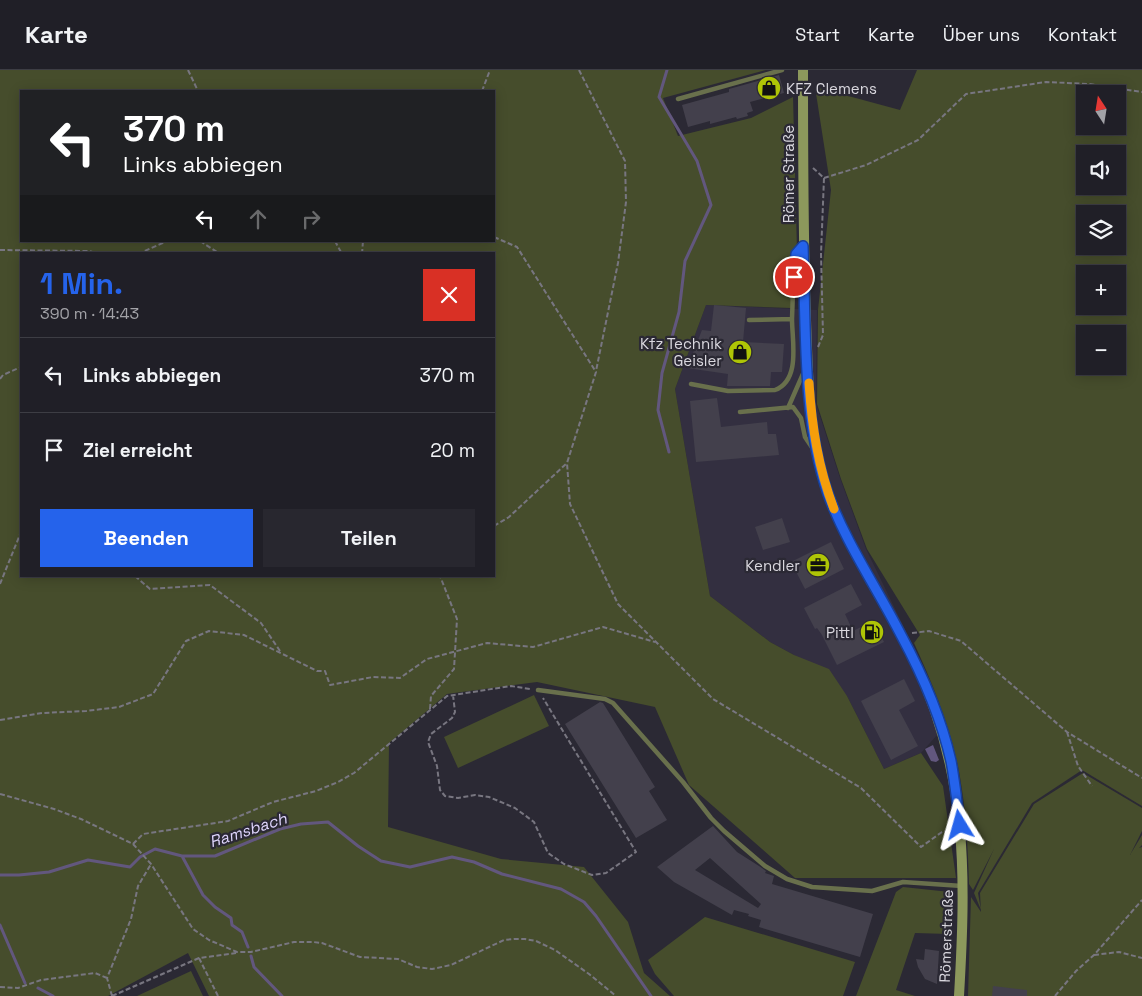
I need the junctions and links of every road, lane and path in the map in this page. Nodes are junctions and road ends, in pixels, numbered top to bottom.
1 (188, 70) edge
2 (490, 70) edge
3 (579, 70) edge
4 (782, 70) edge
5 (803, 70) edge
6 (198, 90) edge
7 (482, 90) edge
8 (1142, 92) edge
9 (678, 99) dead end
10 (803, 158) junction
11 (824, 178) junction
12 (495, 237) edge
13 (165, 242) edge
14 (202, 242) edge
15 (803, 246) junction
16 (0, 250) edge
17 (92, 252) edge
18 (142, 252) edge
19 (217, 252) edge
20 (792, 319) junction
21 (749, 320) dead end
22 (807, 360) junction
23 (20, 367) edge
24 (596, 372) junction
25 (0, 379) edge
26 (691, 384) dead end
27 (788, 408) junction
28 (740, 412) dead end
29 (817, 454) junction
30 (567, 463) junction
31 (495, 525) edge
32 (20, 535) edge
33 (136, 577) edge
34 (440, 577) edge
35 (0, 584) edge
36 (901, 634) junction
37 (656, 642) junction
38 (454, 650) junction
39 (281, 653) junction
40 (538, 690) junction
41 (453, 694) junction
42 (430, 709) junction
43 (0, 720) edge
44 (1067, 732) junction
45 (1142, 778) edge
46 (1092, 786) dead end
47 (0, 794) edge
48 (960, 828) junction
49 (133, 844) junction
50 (151, 864) junction
51 (963, 881) junction
52 (1142, 900) edge
53 (238, 952) junction
54 (1094, 955) junction
55 (199, 958) junction
56 (1142, 958) edge
57 (107, 978) junction
58 (0, 987) edge
59 (112, 996) edge
60 (218, 996) edge
61 (616, 996) edge
62 (958, 996) edge
63 (1055, 996) edge

1 - 6 path
2 - 7 path
3 - 24 path
4 - 9 lane
5 - 10 main road, Römer Straße
8 - 11 path
10 - 11 path
10 - 15 main road, Römer Straße
11 - 22 path
12 - 24 path
13 - 18 path
14 - 19 path
15 - 20 lane
15 - 22 main road, Römer Straße
16 - 17 path
20 - 21 lane
20 - 26 lane
22 - 27 lane
22 - 29 main road, Römer Straße
23 - 25 path
24 - 30 path
27 - 28 lane
27 - 29 lane
29 - 36 main road, Römer Straße
30 - 31 path
30 - 37 path
32 - 35 path
33 - 39 path
34 - 38 path
36 - 44 path
36 - 48 main road, Römer Straße
37 - 38 path
37 - 48 path
38 - 39 path
38 - 42 path
39 - 43 path
40 - 41 path
40 - 41 path
40 - 51 lane
41 - 42 path
42 - 49 path
44 - 45 path
44 - 46 path
47 - 49 path
48 - 51 main road, Römer Straße
49 - 50 path
50 - 53 path
50 - 57 path
51 - 62 main road, Römerstraße
52 - 54 path
53 - 55 path
53 - 61 path
54 - 56 path
54 - 63 path
55 - 59 path
55 - 60 path
57 - 58 path
57 - 59 path

